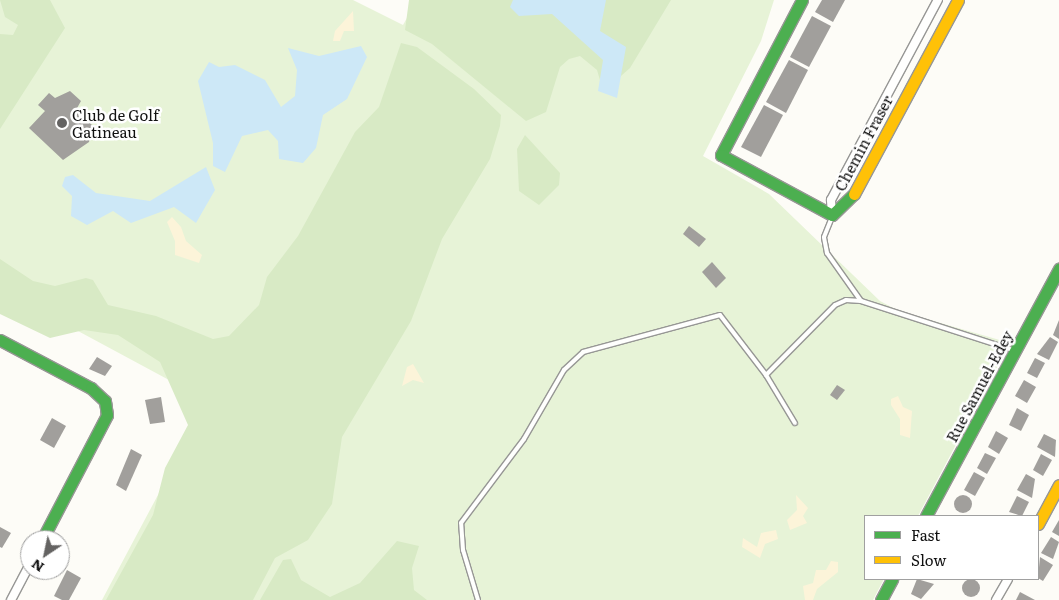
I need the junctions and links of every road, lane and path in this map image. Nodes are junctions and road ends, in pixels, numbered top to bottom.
1 (802, 0) edge
2 (938, 0) edge
3 (958, 0) edge
4 (832, 214) junction
5 (1059, 269) edge
6 (861, 301) junction
7 (0, 340) edge
8 (1015, 350) junction
9 (766, 375) junction
10 (795, 423) dead end
11 (1059, 485) edge
12 (927, 515) edge
13 (1039, 522) edge
14 (47, 530) edge
15 (22, 580) edge
16 (891, 580) edge
17 (1007, 580) edge
18 (11, 600) edge
19 (478, 600) edge
20 (881, 600) edge
21 (996, 600) edge

1 - 4 street
2 - 4 street, Chemin Fraser
3 - 4 street, Chemin Fraser
4 - 6 lane
5 - 8 street, Rue Samuel-Edey
6 - 8 lane
6 - 9 lane
7 - 14 street
8 - 12 street, Rue Samuel-Edey
9 - 10 lane
9 - 19 lane
11 - 13 street
15 - 18 street
16 - 20 street
17 - 21 street

